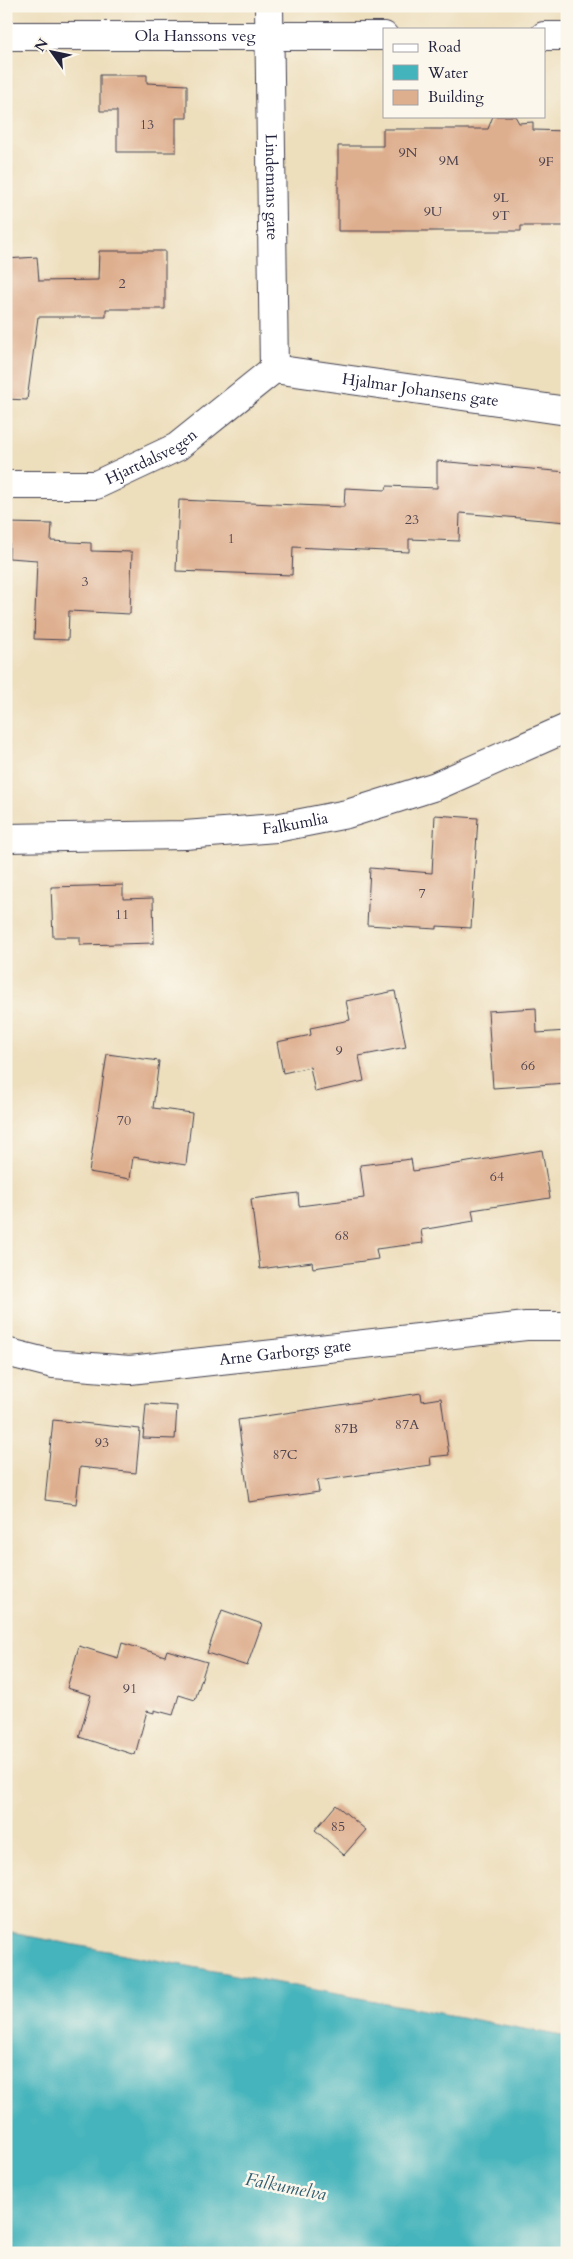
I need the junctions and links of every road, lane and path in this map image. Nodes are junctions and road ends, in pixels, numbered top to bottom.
1 (269, 6) edge
2 (269, 35) junction
3 (6, 36) edge
4 (383, 36) edge
5 (546, 36) edge
6 (567, 36) edge
7 (274, 369) junction
8 (567, 411) edge
9 (6, 485) edge
10 (567, 728) edge
11 (6, 838) edge
12 (567, 1326) edge
13 (6, 1352) edge

1 - 2 street, Lindemans gate
2 - 3 street, Ola Hanssons veg
2 - 4 street, Ola Hanssons veg
2 - 7 street, Lindemans gate
5 - 6 street
7 - 8 street, Hjalmar Johansens gate
7 - 9 street, Hjartdalsvegen
10 - 11 street, Falkumlia
12 - 13 street, Arne Garborgs gate

